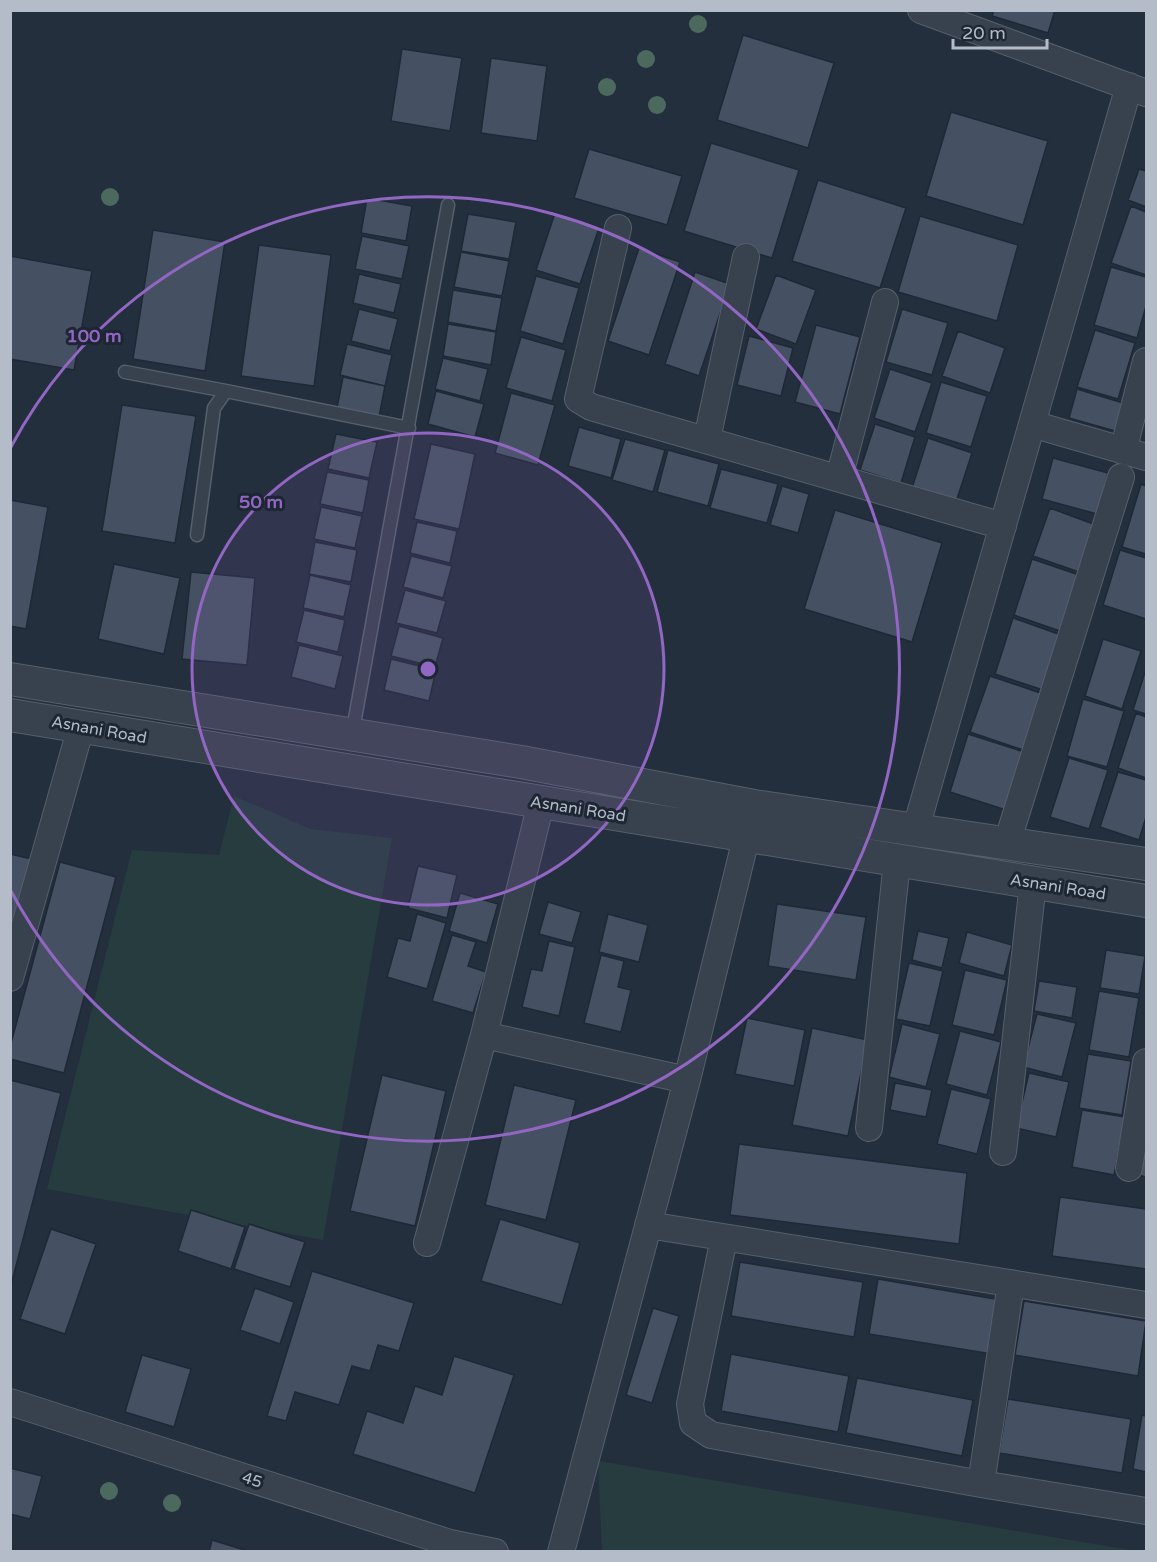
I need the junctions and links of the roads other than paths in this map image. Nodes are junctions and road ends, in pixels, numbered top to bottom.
1 (921, 10) edge
2 (1138, 89) edge
3 (447, 205) dead end
4 (618, 228) dead end
5 (746, 257) dead end
6 (885, 302) dead end
7 (1146, 361) edge
8 (126, 372) dead end
9 (226, 391) junction
10 (1032, 424) junction
11 (408, 428) junction
12 (707, 439) junction
13 (1135, 454) edge
14 (1121, 477) dead end
15 (839, 478) junction
16 (1003, 526) junction
17 (197, 535) dead end
18 (10, 680) edge
19 (10, 715) edge
20 (81, 727) junction
21 (352, 735) junction
22 (541, 803) junction
23 (754, 806) junction
24 (916, 828) junction
25 (747, 837) junction
26 (1007, 843) junction
27 (897, 861) junction
28 (1146, 864) edge
29 (1033, 883) junction
30 (1146, 901) edge
31 (10, 978) edge
32 (484, 1035) junction
33 (1146, 1062) edge
34 (687, 1080) junction
35 (869, 1128) dead end
36 (1003, 1152) dead end
37 (1129, 1168) dead end
38 (648, 1225) junction
39 (724, 1238) junction
40 (427, 1243) dead end
41 (1011, 1283) junction
42 (1146, 1305) edge
43 (10, 1402) edge
44 (981, 1484) junction
45 (1146, 1511) edge
46 (495, 1551) edge
47 (561, 1551) edge

1 - 2 street
2 - 10 street
3 - 11 lane
4 - 12 street
5 - 12 street
6 - 15 street
7 - 13 street
8 - 9 lane
9 - 11 lane
9 - 17 lane
10 - 13 street
10 - 16 street
11 - 21 lane
12 - 15 street
14 - 26 street
15 - 16 street
16 - 24 street
18 - 21 street, Asnani Road
19 - 20 street, Asnani Road
20 - 22 street, Asnani Road
20 - 31 street
21 - 23 street, Asnani Road
22 - 25 street, Asnani Road
22 - 32 street
23 - 24 street, Asnani Road
23 - 25 street
24 - 26 street, Asnani Road
25 - 27 street, Asnani Road
25 - 34 street
26 - 28 street, Asnani Road
27 - 29 street, Asnani Road
27 - 35 street
29 - 30 street, Asnani Road
29 - 36 street
32 - 34 street
32 - 40 street
33 - 37 street
34 - 38 street
38 - 39 street
38 - 47 street
39 - 41 street
39 - 44 street
41 - 42 street
41 - 44 street
43 - 46 street, 45
44 - 45 street

